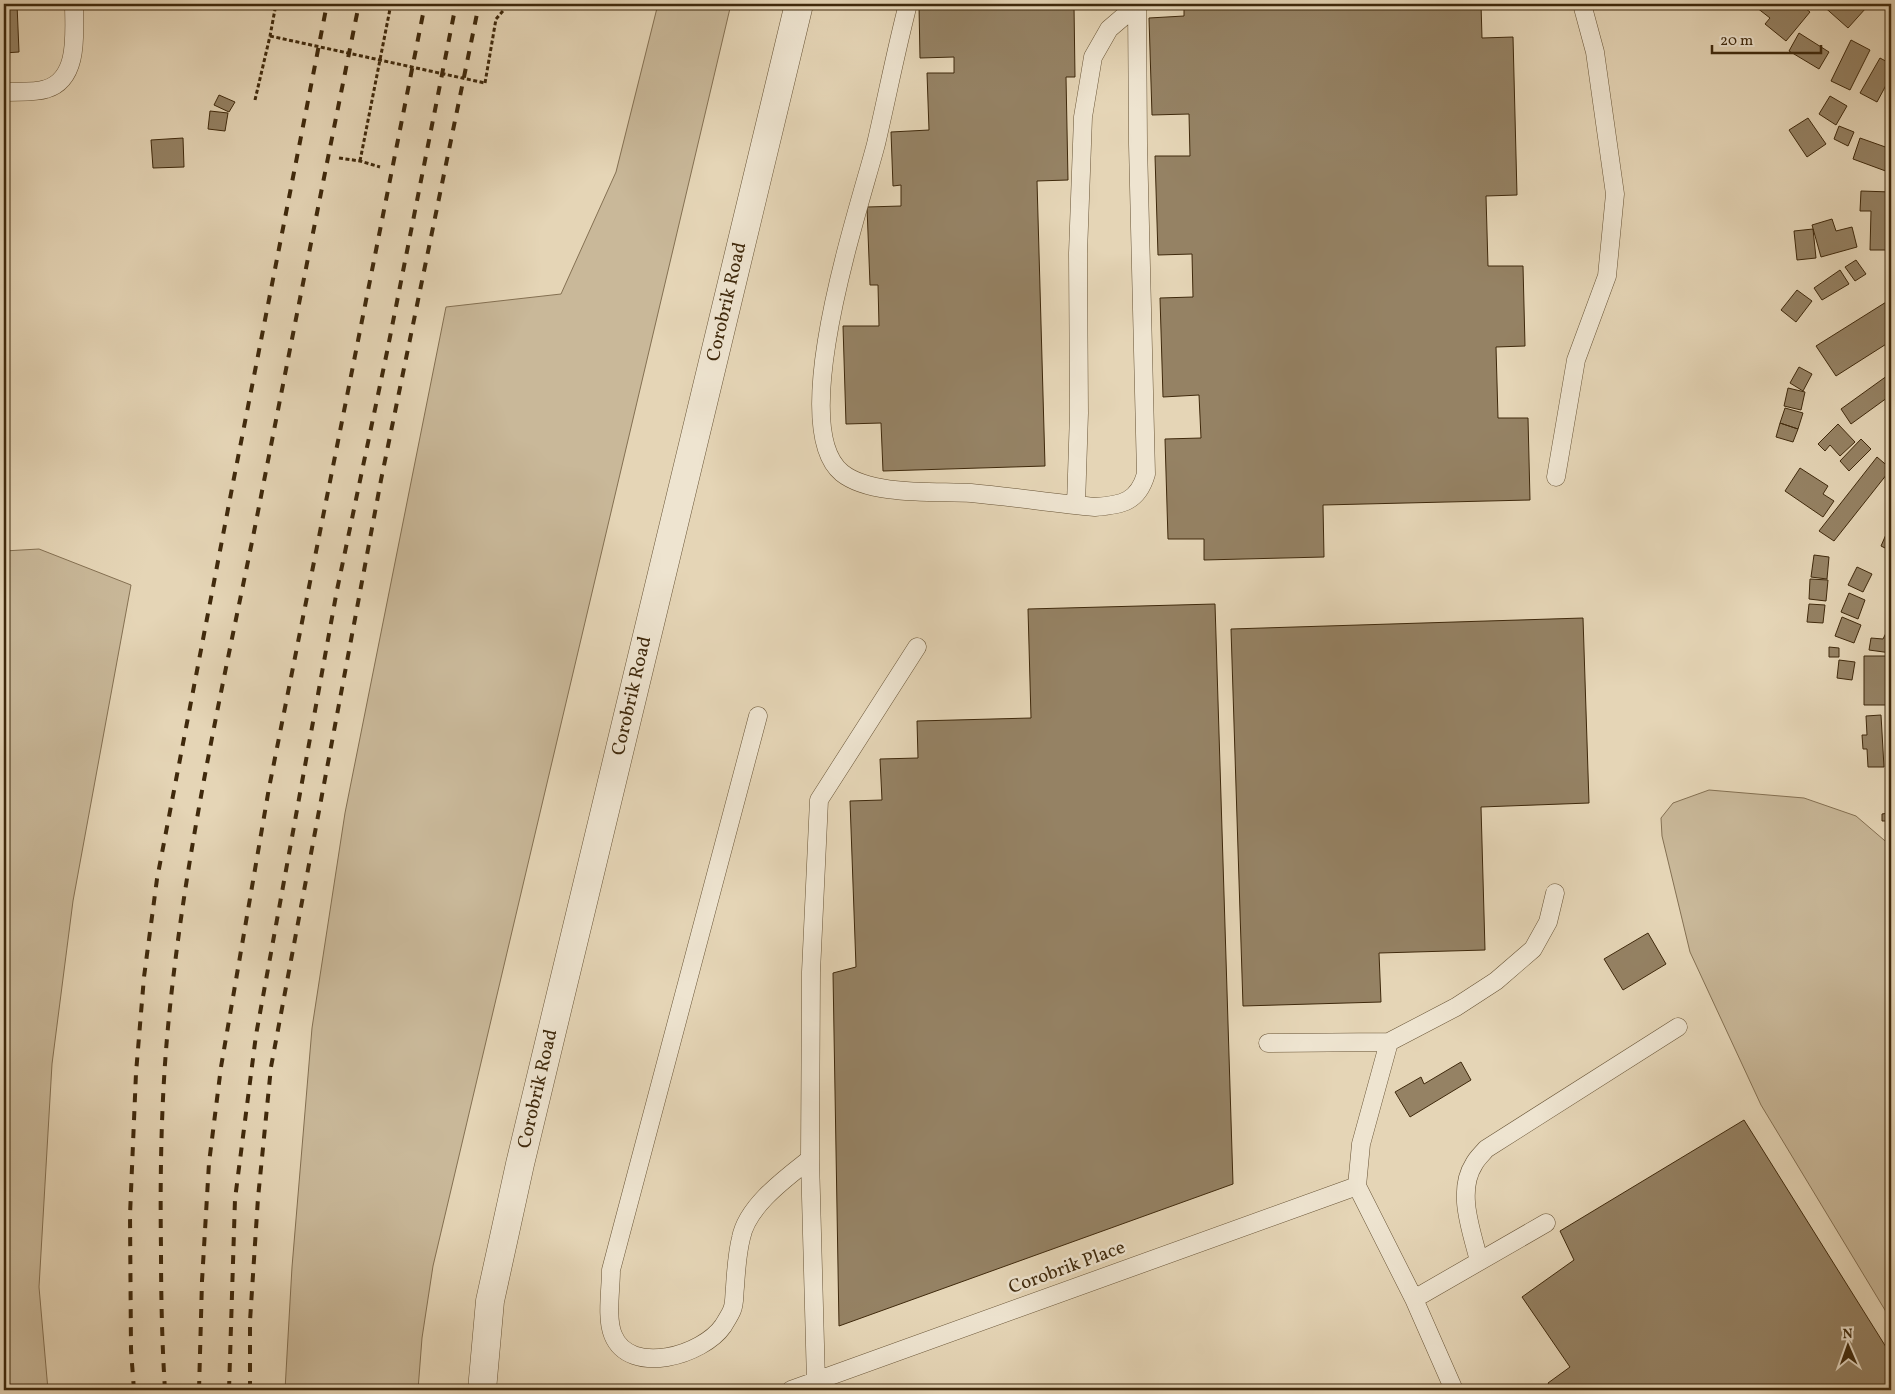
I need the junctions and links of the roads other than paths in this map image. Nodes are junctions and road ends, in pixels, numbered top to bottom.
1 (74, 4) edge
2 (799, 4) edge
3 (908, 4) edge
4 (1137, 4) edge
5 (1582, 4) edge
6 (4, 92) edge
7 (1556, 477) dead end
8 (1076, 505) junction
9 (917, 647) dead end
10 (758, 716) dead end
11 (1555, 893) dead end
12 (1678, 1027) dead end
13 (1390, 1042) junction
14 (1268, 1043) dead end
15 (810, 1159) junction
16 (1357, 1186) junction
17 (1546, 1223) dead end
18 (1479, 1261) junction
19 (1414, 1299) junction
20 (816, 1382) junction
21 (482, 1390) edge
22 (791, 1390) edge
23 (1454, 1390) edge

1 - 6 lane
2 - 21 street, Corobrik Road
3 - 8 lane
4 - 8 lane
4 - 8 lane
5 - 7 lane
9 - 15 lane
10 - 15 lane
11 - 13 lane
12 - 18 lane
13 - 14 lane
13 - 16 lane
15 - 20 lane
16 - 19 lane
16 - 20 lane, Corobrik Place
17 - 18 lane
18 - 19 lane
19 - 23 lane
20 - 22 lane, Corobrik Place

